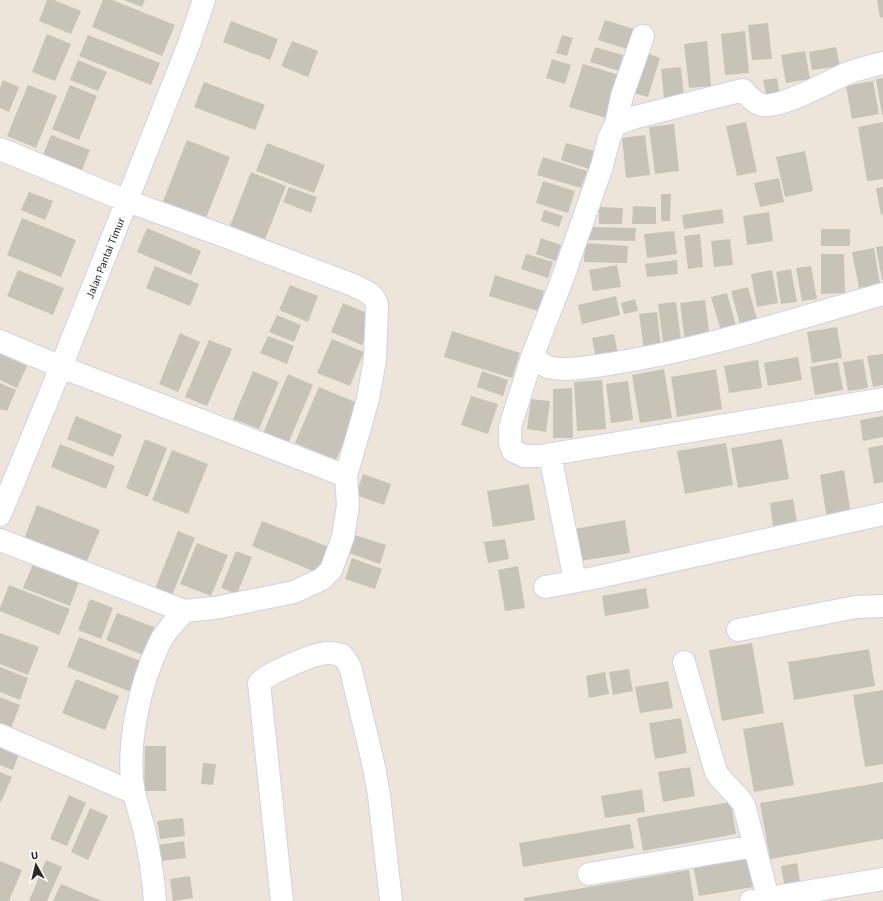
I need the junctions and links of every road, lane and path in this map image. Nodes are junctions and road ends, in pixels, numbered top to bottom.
1 (204, 0) edge
2 (642, 36) dead end
3 (883, 63) edge
4 (616, 124) junction
5 (0, 149) edge
6 (127, 201) junction
7 (883, 294) edge
8 (0, 341) edge
9 (532, 357) junction
10 (61, 367) junction
11 (883, 399) edge
12 (550, 455) junction
13 (346, 476) junction
14 (883, 514) edge
15 (0, 515) edge
16 (0, 540) edge
17 (575, 581) junction
18 (545, 587) dead end
19 (883, 606) edge
20 (184, 611) junction
21 (738, 630) dead end
22 (684, 662) dead end
23 (0, 735) edge
24 (134, 793) junction
25 (755, 846) junction
26 (589, 874) dead end
27 (883, 879) edge
28 (760, 899) edge
29 (155, 901) edge
30 (282, 901) edge
31 (391, 901) edge

1 - 6 street, Jalan Pantai Timur
2 - 4 street
3 - 4 street
4 - 9 street
5 - 6 street
6 - 10 street, Jalan Pantai Timur
6 - 13 street
7 - 9 street
8 - 10 street
9 - 12 street
10 - 13 street
10 - 15 street, Jalan Pantai Timur
11 - 12 street
12 - 17 street
13 - 20 street
14 - 17 street
16 - 20 street
17 - 18 street
19 - 21 street
20 - 24 street
22 - 25 street
23 - 24 street
24 - 29 street
25 - 26 street
25 - 28 street
27 - 28 street
30 - 31 street

